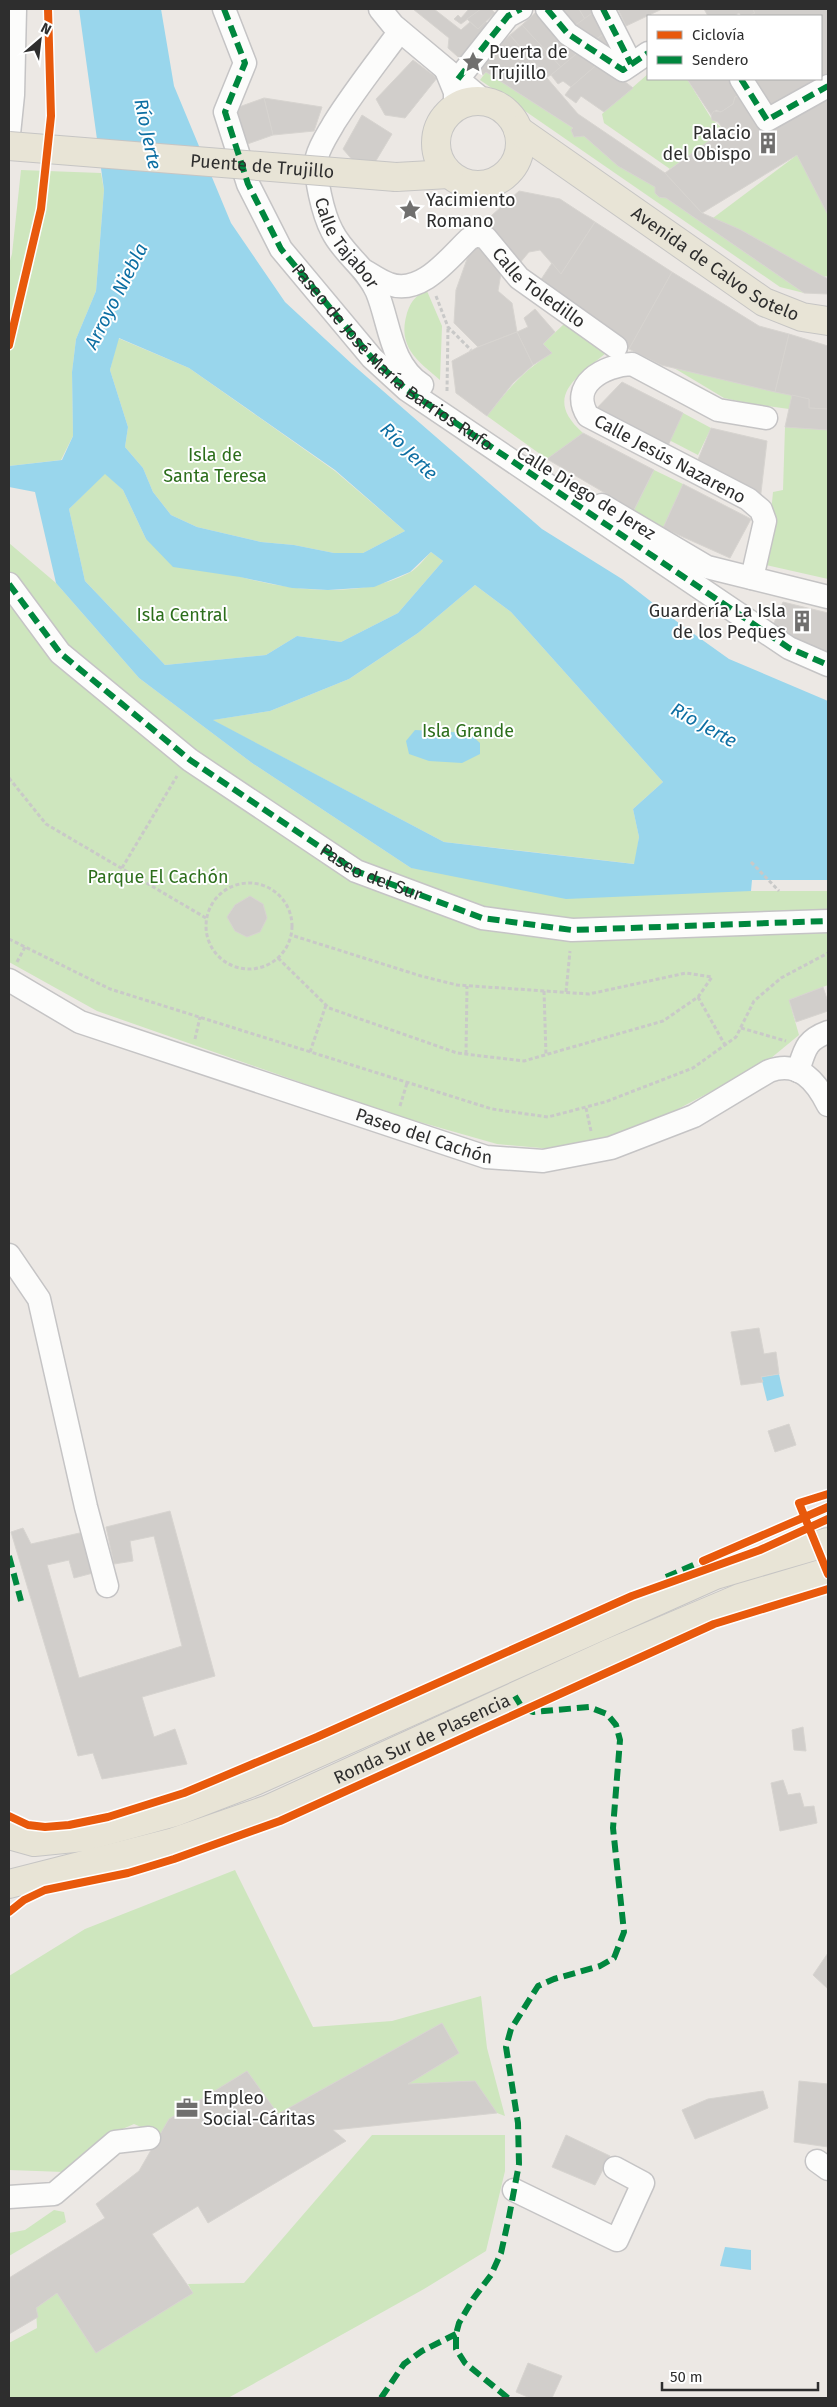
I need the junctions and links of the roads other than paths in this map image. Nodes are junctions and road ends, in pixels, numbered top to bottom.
1 (15, 9) edge
2 (224, 9) edge
3 (380, 9) edge
4 (547, 9) edge
5 (603, 9) edge
6 (511, 11) edge
7 (400, 31) junction
8 (634, 62) edge
9 (452, 74) junction
10 (742, 80) edge
11 (828, 86) edge
12 (484, 101) junction
13 (455, 107) junction
14 (518, 130) junction
15 (9, 134) edge
16 (9, 146) edge
17 (436, 147) junction
18 (515, 163) junction
19 (449, 174) junction
20 (396, 177) junction
21 (608, 193) junction
22 (364, 271) junction
23 (390, 285) junction
24 (802, 318) junction
25 (828, 321) edge
26 (388, 327) junction
27 (828, 330) edge
28 (616, 347) dead end
29 (766, 418) dead end
30 (752, 578) junction
31 (9, 584) edge
32 (828, 598) edge
33 (828, 665) edge
34 (828, 921) edge
35 (9, 980) edge
36 (828, 1032) edge
37 (798, 1071) junction
38 (828, 1105) edge
39 (9, 1255) edge
40 (828, 1542) edge
41 (828, 1572) edge
42 (107, 1586) dead end
43 (9, 1835) edge
44 (9, 1884) edge
45 (150, 2138) dead end
46 (615, 2168) dead end
47 (514, 2190) dead end
48 (9, 2197) edge

1 - 15 street
2 - 33 street, Paseo de José María Barrios Rufo
3 - 7 street
4 - 8 street
5 - 8 street
6 - 9 street
7 - 9 street
7 - 22 street, Calle Tajabor
9 - 12 street
9 - 13 street
10 - 11 street
12 - 13 main road
12 - 14 main road
13 - 17 main road
14 - 18 main road
14 - 21 main road, Avenida de Calvo Sotelo
16 - 20 main road, Puente de Trujillo, bridge
17 - 19 main road
17 - 20 main road
18 - 19 main road
18 - 21 main road, Avenida de Calvo Sotelo
19 - 20 main road, Puente de Trujillo
21 - 24 main road, Avenida de Calvo Sotelo
22 - 23 street
22 - 26 street, Calle Tajabor
23 - 26 street
23 - 28 street, Calle Toledillo
24 - 25 main road, Avenida de Calvo Sotelo
24 - 27 street
26 - 30 street, Calle Diego de Jerez
29 - 30 street, Calle Jesús Nazareno
30 - 32 street, Calle Diego de Jerez
31 - 34 street, Paseo del Sur
35 - 37 street, Paseo del Cachón
36 - 37 street
37 - 38 street
39 - 42 street
40 - 43 main road, Ronda Sur de Plasencia
41 - 44 main road, Ronda Sur de Plasencia
45 - 48 street
46 - 47 street

